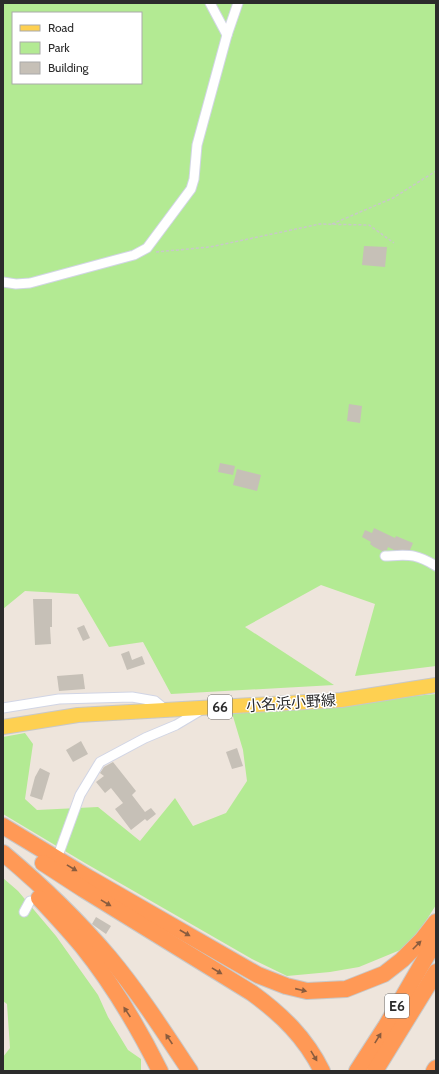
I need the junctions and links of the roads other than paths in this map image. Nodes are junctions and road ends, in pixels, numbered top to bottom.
1 (210, 3) edge
2 (238, 3) edge
3 (227, 35) junction
4 (3, 282) edge
5 (385, 556) dead end
6 (436, 566) edge
7 (436, 685) edge
8 (3, 708) edge
9 (206, 708) junction
10 (166, 710) junction
11 (3, 727) edge
12 (3, 826) edge
13 (3, 836) edge
14 (3, 853) edge
15 (60, 853) dead end
16 (3, 863) edge
17 (30, 901) dead end
18 (24, 912) dead end
19 (436, 922) edge
20 (436, 940) edge
21 (436, 972) edge
22 (436, 1068) edge
23 (160, 1071) edge
24 (190, 1071) edge
25 (322, 1071) edge
26 (357, 1071) edge
27 (375, 1071) edge
28 (434, 1071) edge

1 - 3 street
2 - 3 street
3 - 4 street
5 - 6 street
7 - 9 main road, 小名浜小野線 / 66
8 - 10 street
9 - 10 main road, 小名浜小野線 / 66
9 - 15 street
10 - 11 main road, 小名浜小野線 / 66
12 -> 19 highway
13 -> 25 highway
24 -> 14 highway
23 -> 16 highway
17 - 18 street
26 -> 20 highway, E6
21 - 27 highway, E6
22 - 28 highway

